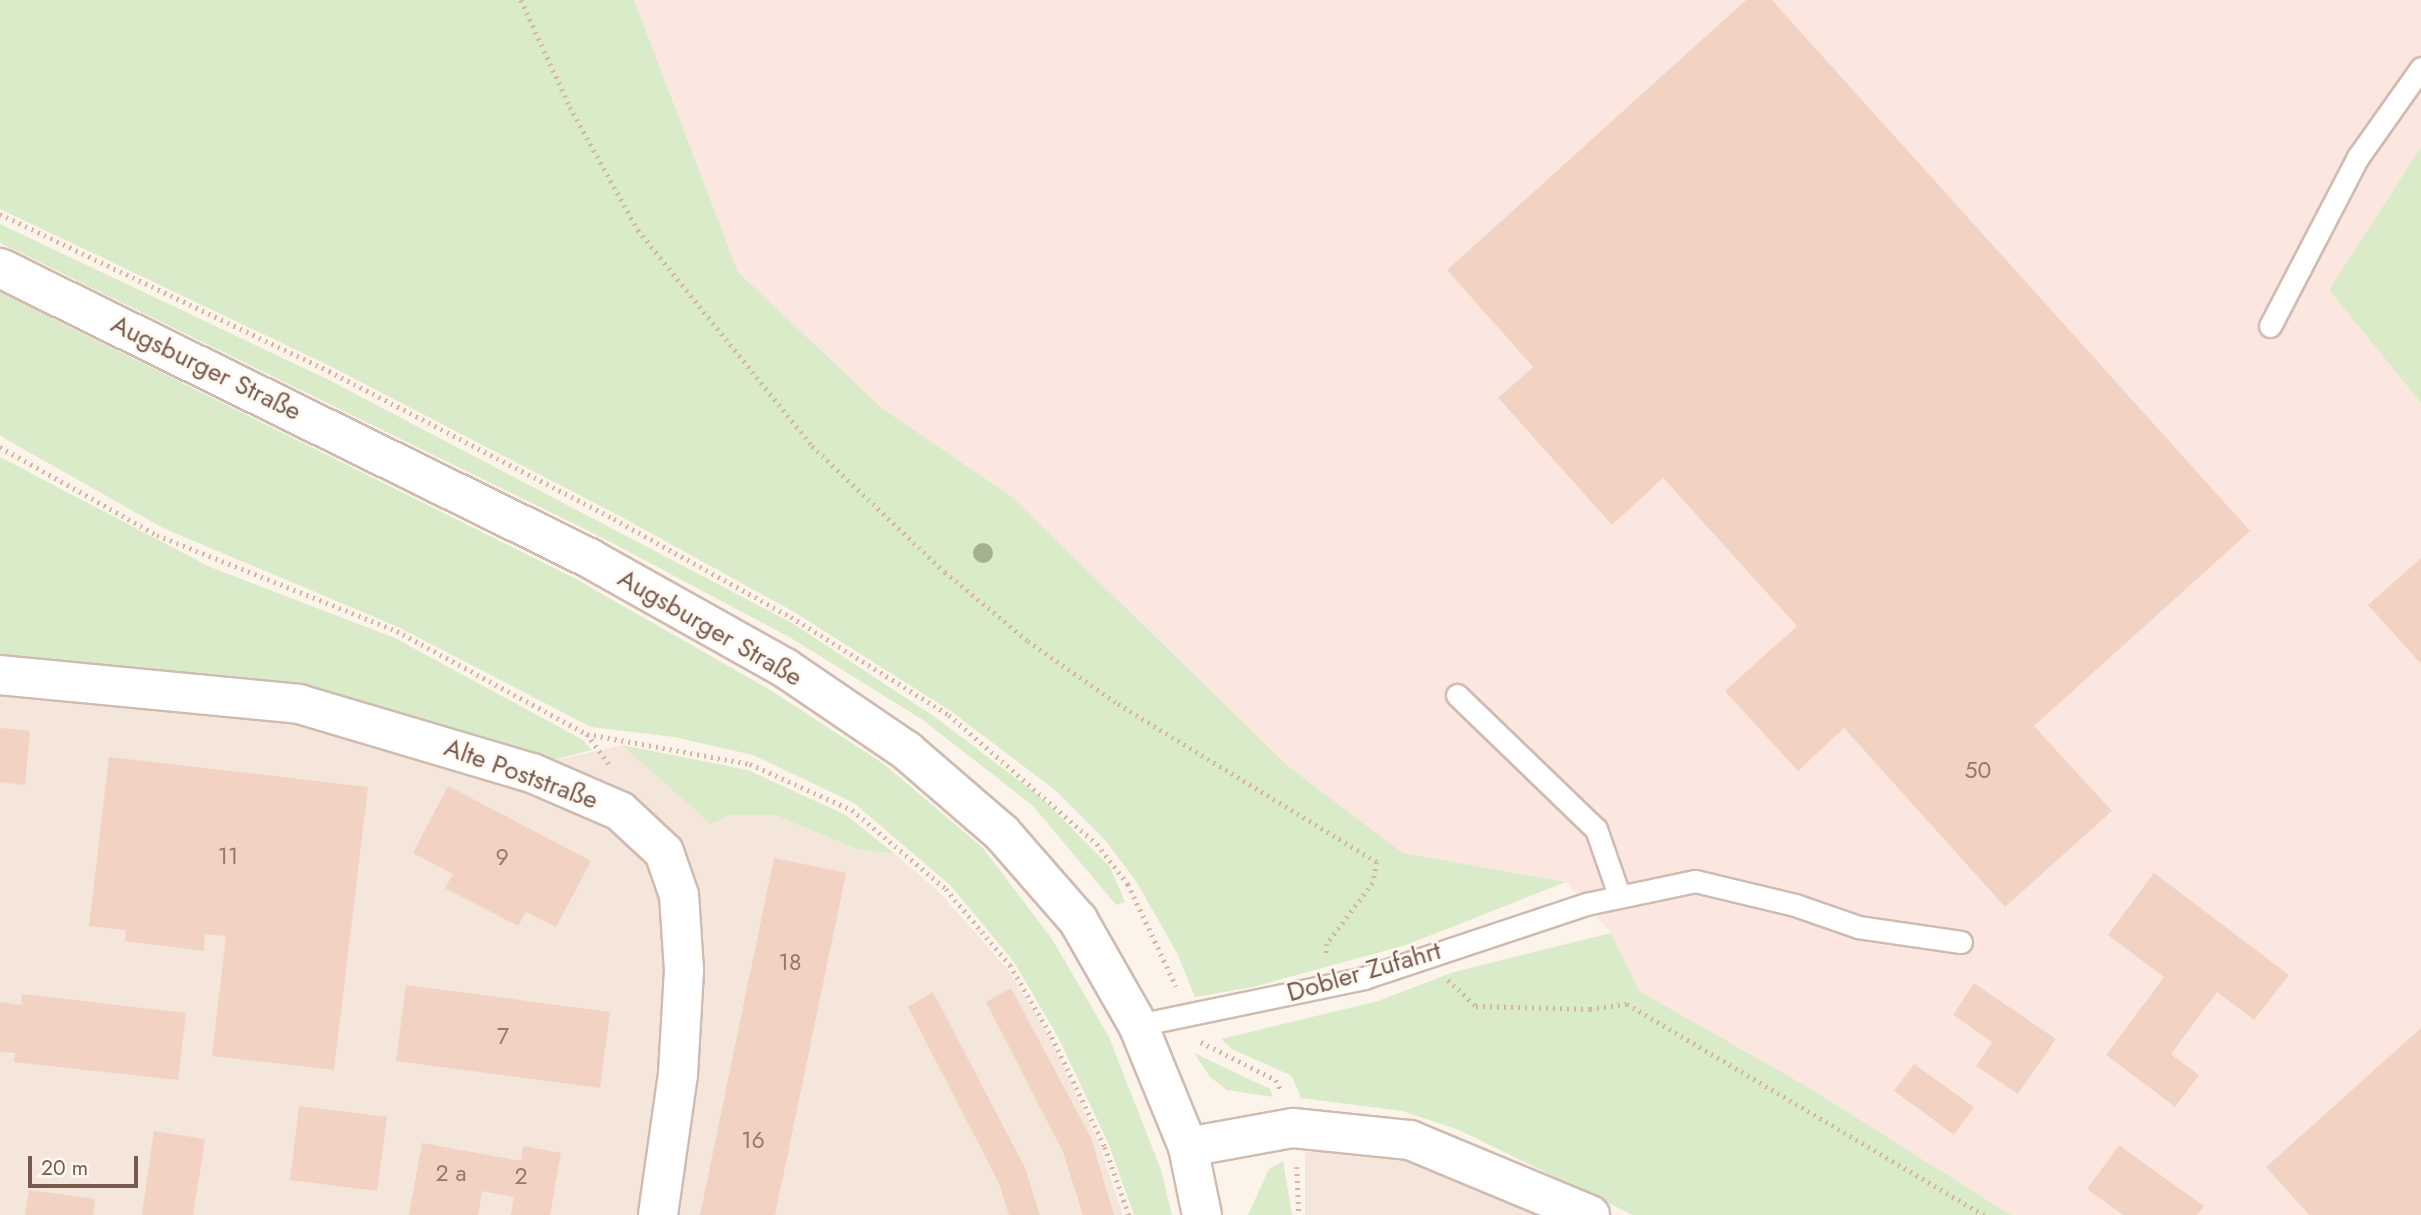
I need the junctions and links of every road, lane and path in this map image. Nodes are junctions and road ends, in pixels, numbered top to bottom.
1 (521, 0) edge
2 (2421, 68) edge
3 (0, 268) edge
4 (2270, 326) dead end
5 (0, 447) edge
6 (0, 675) edge
7 (1457, 695) dead end
8 (1619, 895) junction
9 (1961, 942) dead end
10 (1423, 957) junction
11 (1325, 987) junction
12 (1138, 1025) junction
13 (1293, 1128) junction
14 (1188, 1147) junction
15 (658, 1215) edge
16 (1129, 1215) edge
17 (1202, 1215) edge
18 (1299, 1215) edge
19 (1590, 1215) edge
20 (1984, 1215) edge

1 - 11 path
2 - 4 lane
3 - 12 main road, Augsburger Straße
5 - 16 path
6 - 15 main road, Alte Poststraße
7 - 8 lane
8 - 9 lane, Dobler Zufahrt
8 - 10 lane, Dobler Zufahrt
10 - 11 lane, Dobler Zufahrt
10 - 20 path
11 - 12 lane, Dobler Zufahrt
12 - 14 main road, Augsburger Straße
13 - 14 main road
13 - 18 path
13 - 19 main road
14 - 17 main road, Augsburger Straße

